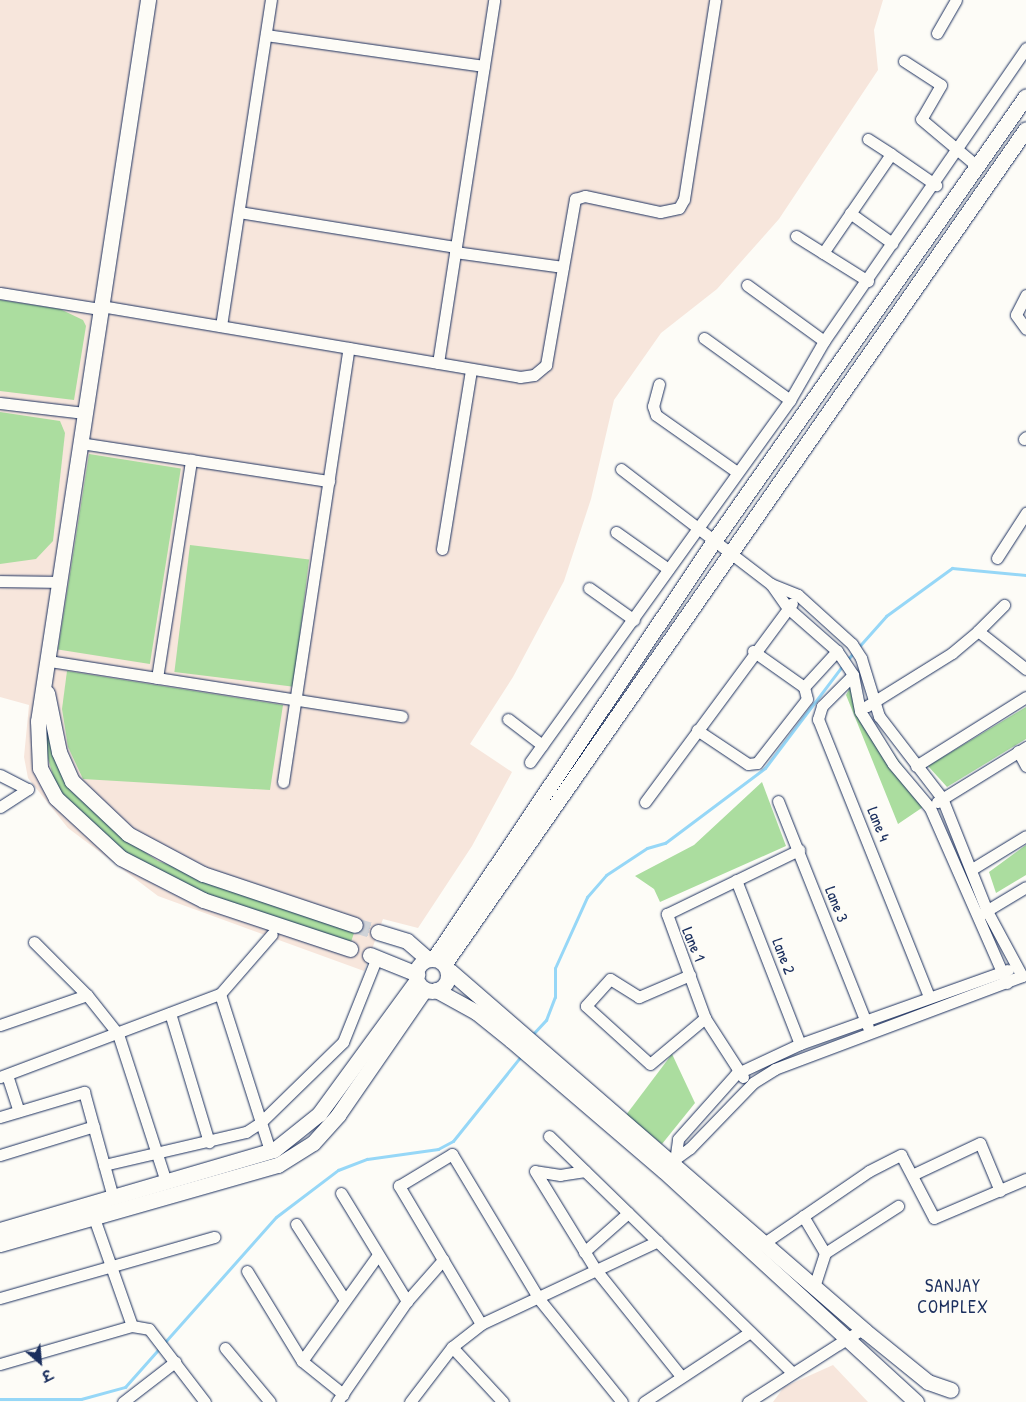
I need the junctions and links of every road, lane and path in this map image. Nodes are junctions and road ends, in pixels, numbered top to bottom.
1 (148, 0) edge
2 (271, 0) edge
3 (494, 0) edge
4 (715, 0) edge
5 (956, 0) edge
6 (937, 33) dead end
7 (266, 35) junction
8 (1026, 48) edge
9 (904, 61) dead end
10 (484, 66) junction
11 (1026, 96) edge
12 (1026, 129) edge
13 (868, 139) dead end
14 (958, 148) junction
15 (890, 154) junction
16 (978, 167) junction
17 (936, 185) junction
18 (239, 212) junction
19 (850, 213) junction
20 (796, 236) dead end
21 (892, 244) junction
22 (455, 250) junction
23 (823, 253) junction
24 (563, 267) junction
25 (868, 281) junction
26 (747, 285) dead end
27 (0, 293) edge
28 (1026, 295) edge
29 (100, 308) junction
30 (221, 326) junction
31 (1026, 329) edge
32 (704, 338) dead end
33 (824, 341) junction
34 (349, 348) junction
35 (438, 363) junction
36 (471, 369) junction
37 (658, 384) dead end
38 (790, 400) junction
39 (0, 403) edge
40 (84, 413) junction
41 (80, 443) junction
42 (192, 460) junction
43 (621, 469) dead end
44 (737, 472) junction
45 (329, 481) junction
46 (1026, 513) edge
47 (699, 527) junction
48 (616, 532) dead end
49 (714, 541) junction
50 (442, 549) dead end
51 (730, 552) junction
52 (997, 558) dead end
53 (668, 569) junction
54 (0, 581) edge
55 (58, 582) junction
56 (771, 584) junction
57 (588, 588) dead end
58 (798, 595) junction
59 (1004, 605) dead end
60 (788, 608) junction
61 (634, 620) junction
62 (978, 631) junction
63 (753, 650) junction
64 (838, 653) junction
65 (49, 661) junction
66 (1026, 669) edge
67 (851, 672) junction
68 (157, 678) junction
69 (46, 684) junction
70 (804, 688) junction
71 (1026, 697) edge
72 (295, 700) junction
73 (873, 702) junction
74 (860, 711) junction
75 (402, 716) dead end
76 (508, 719) dead end
77 (697, 730) junction
78 (542, 745) junction
79 (1022, 749) edge
80 (530, 762) dead end
81 (916, 766) junction
82 (1026, 766) edge
83 (0, 775) edge
84 (283, 782) dead end
85 (942, 798) junction
86 (778, 801) dead end
87 (645, 802) dead end
88 (0, 807) edge
89 (930, 808) junction
90 (1026, 836) edge
91 (799, 850) junction
92 (972, 869) junction
93 (736, 880) junction
94 (1026, 887) edge
95 (982, 913) junction
96 (355, 925) tunnel mouth
97 (378, 932) tunnel mouth
98 (272, 934) dead end
99 (34, 942) dead end
100 (350, 949) dead end
101 (374, 956) joint
102 (440, 962) junction
103 (1016, 965) junction
104 (690, 975) junction
105 (1024, 975) edge
106 (1004, 978) junction
107 (423, 985) junction
108 (87, 994) junction
109 (220, 994) junction
110 (929, 996) junction
111 (170, 1013) junction
112 (705, 1018) junction
113 (866, 1020) junction
114 (0, 1025) edge
115 (118, 1034) junction
116 (516, 1034) junction
117 (871, 1034) junction
118 (800, 1044) junction
119 (736, 1074) junction
120 (4, 1076) edge
121 (753, 1083) junction
122 (19, 1111) junction
123 (0, 1117) edge
124 (260, 1123) junction
125 (94, 1126) junction
126 (549, 1136) dead end
127 (209, 1142) junction
128 (270, 1151) junction
129 (0, 1155) edge
130 (158, 1155) junction
131 (670, 1161) junction
132 (104, 1165) junction
133 (585, 1171) junction
134 (912, 1176) junction
135 (1026, 1179) edge
136 (166, 1182) junction
137 (1000, 1191) junction
138 (340, 1193) dead end
139 (113, 1197) junction
140 (898, 1206) dead end
141 (628, 1213) junction
142 (803, 1216) junction
143 (94, 1218) junction
144 (296, 1224) dead end
145 (0, 1230) edge
146 (214, 1237) dead end
147 (658, 1241) junction
148 (764, 1243) junction
149 (0, 1244) edge
150 (584, 1252) junction
151 (825, 1253) junction
152 (378, 1255) junction
153 (443, 1260) junction
154 (110, 1267) junction
155 (596, 1270) junction
156 (247, 1271) dead end
157 (814, 1287) junction
158 (0, 1298) edge
159 (538, 1299) junction
160 (345, 1300) junction
161 (407, 1301) junction
162 (481, 1324) junction
163 (132, 1326) junction
164 (862, 1328) junction
165 (750, 1332) junction
166 (849, 1338) junction
167 (452, 1347) junction
168 (226, 1348) dead end
169 (173, 1360) junction
170 (302, 1361) junction
171 (0, 1364) edge
172 (792, 1372) junction
173 (680, 1375) junction
174 (951, 1390) dead end
175 (340, 1398) edge
176 (415, 1400) edge
177 (123, 1402) edge
178 (205, 1402) edge
179 (270, 1402) edge
180 (503, 1402) edge
181 (622, 1402) edge
182 (644, 1402) edge
183 (748, 1402) edge
184 (916, 1402) edge

1 - 29 main road
2 - 7 street
3 - 10 street
4 - 24 street
5 - 6 street
7 - 10 street
7 - 18 street
8 - 14 street
9 - 14 street
10 - 22 street
11 - 16 main road
12 - 51 main road
13 - 15 street
14 - 16 street
14 - 17 street
15 - 17 street
15 - 19 street
16 - 49 main road
17 - 21 street
18 - 22 street
18 - 30 street
19 - 21 street
19 - 23 street
20 - 23 street
21 - 25 street
22 - 24 street
22 - 35 street
23 - 25 street
24 - 36 street
25 - 33 street
26 - 33 street
27 - 29 street
28 - 31 street
29 - 30 street
29 - 40 main road
30 - 34 street
32 - 38 street
33 - 38 street
34 - 35 street
34 - 45 street
35 - 36 street
36 - 50 street
37 - 44 street
38 - 44 street
39 - 40 street
40 - 41 main road
41 - 42 street
41 - 55 main road
42 - 45 street
42 - 68 street
43 - 47 street
44 - 47 street
45 - 72 street
46 - 52 street
47 - 49 street
47 - 53 street
48 - 53 street
49 - 51 street
49 - 102 main road
51 - 56 street
51 - 102 main road
53 - 61 street
54 - 55 street
55 - 65 main road
56 - 58 street
56 - 60 street
57 - 61 street
58 - 60 street
58 - 73 street
59 - 62 street
60 - 63 street
60 - 64 street
61 - 78 street
62 - 66 street
62 - 73 street
63 - 70 street
63 - 77 street
64 - 67 street
64 - 70 street
65 - 68 street
65 - 69 main road
67 - 74 street
67 - 110 street, Lane 4
68 - 72 street
69 - 96 main road
69 - 100 main road
70 - 77 street
71 - 81 street
72 - 75 street
72 - 84 street
73 - 74 street
73 - 81 street
74 - 89 street
76 - 78 street
77 - 87 street
78 - 80 street
79 - 82 street
79 - 85 street
81 - 85 street
83 - 88 street
85 - 89 street
85 - 92 street
86 - 91 street, Lane 3
89 - 95 street
90 - 92 street
91 - 93 street, Lane 1
91 - 113 street, Lane 3
92 - 95 street
93 - 104 street, Lane 1
93 - 118 street, Lane 2
94 - 95 street
95 - 103 street
95 - 106 street
97 - 102 main road
98 - 109 street
99 - 108 street
101 - 107 main road
101 - 124 street
102 - 107 main road
102 - 107 main road
102 - 116 main road
103 - 105 street
103 - 106 street
104 - 112 street, Lane 1
104 - 112 street
105 - 106 street
106 - 110 street
106 - 117 street
107 - 116 main road
107 - 128 main road
107 - 143 main road
108 - 114 street
108 - 115 street
109 - 111 street
109 - 124 street
110 - 113 street
111 - 115 street
111 - 127 street
112 - 119 street, Lane 1
113 - 117 street, Lane 3
113 - 118 street
115 - 120 street
115 - 130 street
116 - 131 main road
117 - 121 street
118 - 119 street
119 - 121 street
119 - 131 street
120 - 122 street
121 - 131 street
122 - 123 street
122 - 125 street
124 - 127 street
124 - 128 street
125 - 129 street
125 - 132 street
126 - 133 street
127 - 130 street
128 - 136 main road
130 - 132 street
130 - 136 street
131 - 148 main road
131 - 166 main road
132 - 139 street
133 - 141 street
133 - 150 street
134 - 137 street
134 - 137 street
134 - 142 street
135 - 137 street
136 - 139 main road
138 - 152 street
139 - 145 main road
140 - 151 street
141 - 147 street
141 - 150 street
142 - 148 street
142 - 151 street
143 - 149 main road
143 - 154 street
144 - 160 street
146 - 154 street
147 - 155 street
147 - 165 street
148 - 157 main road
150 - 155 street
151 - 157 street
152 - 160 street
152 - 161 street
153 - 159 street
153 - 161 street
153 - 162 street
154 - 158 street
154 - 163 street
155 - 159 street
155 - 173 street
156 - 170 street
157 - 164 main road
159 - 162 street
159 - 181 street
160 - 170 street
161 - 175 street
162 - 167 street
163 - 169 street
163 - 171 street
164 - 166 street
164 - 174 main road
165 - 172 street
165 - 173 street
166 - 172 street
166 - 184 main road
167 - 176 street
167 - 180 street
168 - 179 street
169 - 177 street
169 - 178 street
170 - 175 street
172 - 183 street
173 - 182 street

